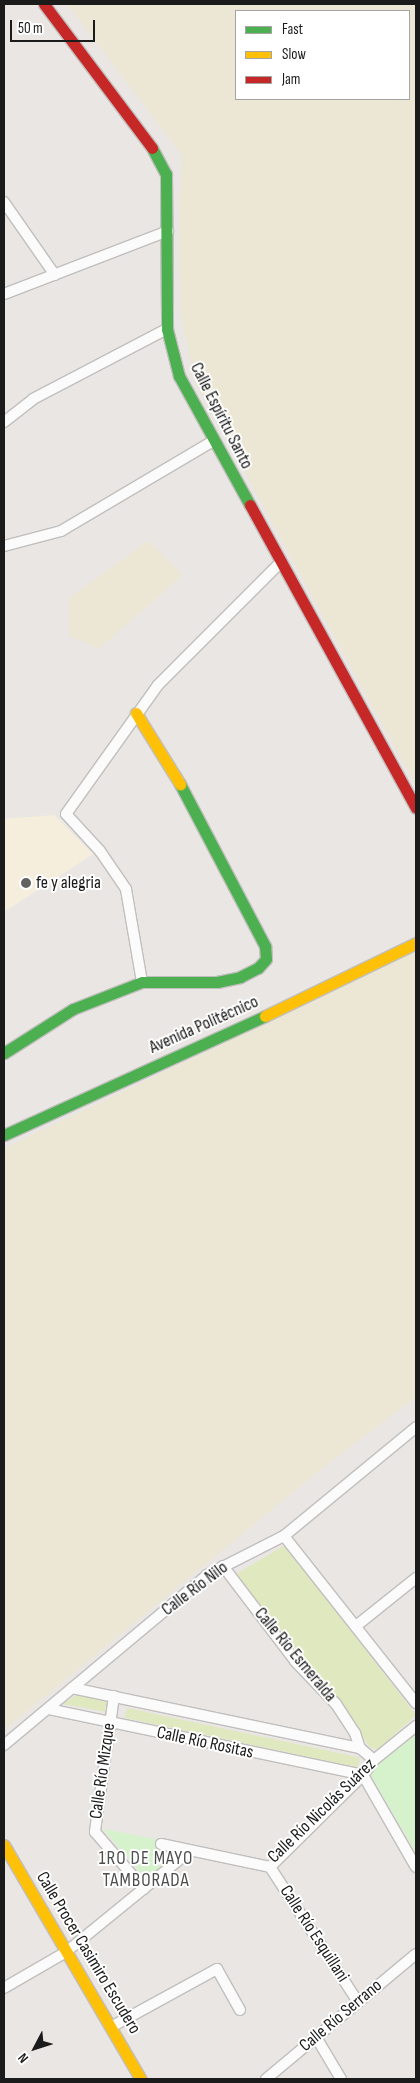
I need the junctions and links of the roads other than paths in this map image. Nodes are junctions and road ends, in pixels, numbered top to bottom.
1 (44, 4) edge
2 (4, 202) edge
3 (168, 231) junction
4 (56, 275) junction
5 (4, 294) edge
6 (167, 329) junction
7 (4, 422) edge
8 (214, 441) junction
9 (4, 546) edge
10 (280, 563) junction
11 (136, 713) junction
12 (416, 808) edge
13 (416, 943) edge
14 (142, 982) junction
15 (4, 1052) edge
16 (4, 1135) edge
17 (416, 1427) edge
18 (284, 1536) junction
19 (223, 1566) junction
20 (416, 1578) edge
21 (356, 1626) junction
22 (72, 1688) junction
23 (114, 1696) junction
24 (416, 1703) edge
25 (48, 1709) junction
26 (110, 1723) junction
27 (416, 1726) edge
28 (4, 1745) edge
29 (360, 1748) junction
30 (374, 1760) junction
31 (363, 1776) junction
32 (161, 1844) dead end
33 (4, 1845) edge
34 (190, 1851) junction
35 (270, 1867) junction
36 (416, 1867) edge
37 (144, 1889) junction
38 (66, 1952) junction
39 (416, 1954) edge
40 (4, 1988) edge
41 (358, 2002) junction
42 (240, 2010) dead end
43 (112, 2028) junction
44 (316, 2037) junction
45 (141, 2079) edge
46 (266, 2079) edge
47 (341, 2079) edge

1 - 3 main road, Calle Espíritu Santo
2 - 4 street
3 - 4 street
3 - 6 main road, Calle Espíritu Santo
4 - 5 street
6 - 7 street
6 - 8 main road, Calle Espíritu Santo
8 - 9 street
8 - 10 main road, Calle Espíritu Santo
10 - 11 street
10 - 12 main road, Calle Espíritu Santo
11 - 14 street
11 - 14 main road
13 - 16 main road, Avenida Politécnico
14 - 15 main road
17 - 18 street, Calle Río Nilo
18 - 19 street, Calle Río Nilo
18 - 21 street
19 - 22 street, Calle Río Nilo
19 - 29 street, Calle Río Esmeralda
20 - 21 street
21 - 24 street
22 - 23 street, Calle Río Rositas
22 - 25 street, Calle Río Nilo
23 - 26 street, Calle Río Mizque
23 - 29 street, Calle Río Rositas
25 - 26 street, Calle Río Rositas
25 - 28 street, Calle Río Nilo
26 - 31 street, Calle Río Rositas
26 - 37 street, Calle Río Mizque
27 - 30 street, Calle Río Nicolás Suárez
29 - 30 street, Calle Río Rositas
30 - 31 street, Calle Río Nicolás Suárez
31 - 35 street, Calle Río Nicolás Suárez
31 - 36 street
32 - 34 street, Calle Río Nicolás Suárez
33 - 38 main road, Calle Procer Casimiro Escudero
34 - 35 street, Calle Río Nicolás Suárez
34 - 37 street
35 - 41 street, Calle Río Esquillani
37 - 38 street
38 - 40 street
38 - 43 main road, Calle Procer Casimiro Escudero
39 - 41 street, Calle Río Serrano
41 - 44 street, Calle Río Serrano
42 - 43 street
43 - 45 main road, Calle Procer Casimiro Escudero
44 - 46 street, Calle Río Serrano
44 - 47 street

